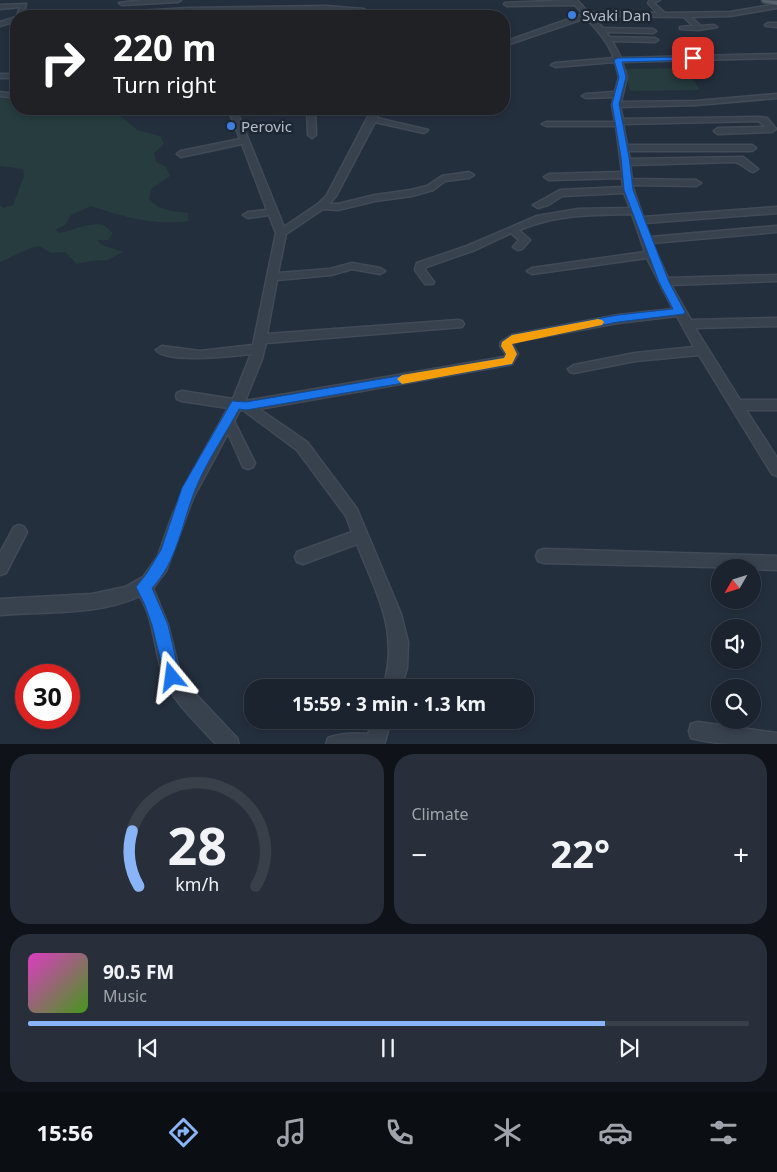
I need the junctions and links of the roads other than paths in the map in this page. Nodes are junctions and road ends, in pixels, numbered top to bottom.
1 (178, 0) edge
2 (657, 0) edge
3 (766, 0) edge
4 (122, 3) dead end
5 (577, 3) edge
6 (507, 4) dead end
7 (777, 4) edge
8 (546, 6) dead end
9 (189, 10) edge
10 (258, 10) edge
11 (335, 10) edge
12 (662, 14) junction
13 (587, 15) junction
14 (685, 15) junction
15 (768, 25) dead end
16 (777, 25) edge
17 (714, 27) dead end
18 (682, 28) dead end
19 (699, 28) junction
20 (653, 31) dead end
21 (607, 38) junction
22 (654, 40) dead end
23 (510, 42) edge
24 (659, 47) dead end
25 (777, 56) edge
26 (618, 60) junction
27 (556, 65) dead end
28 (586, 96) dead end
29 (777, 96) edge
30 (617, 112) junction
31 (757, 112) dead end
32 (234, 115) edge
33 (311, 115) edge
34 (373, 115) edge
35 (377, 115) edge
36 (717, 117) junction
37 (546, 124) dead end
38 (424, 130) dead end
39 (718, 131) dead end
40 (312, 135) dead end
41 (245, 141) junction
42 (624, 148) junction
43 (752, 148) dead end
44 (181, 154) dead end
45 (626, 162) junction
46 (753, 169) dead end
47 (469, 175) dead end
48 (550, 177) dead end
49 (628, 182) junction
50 (696, 183) dead end
51 (538, 205) dead end
52 (321, 206) junction
53 (777, 210) edge
54 (272, 212) junction
55 (248, 215) dead end
56 (637, 215) junction
57 (515, 227) junction
58 (777, 228) edge
59 (281, 233) junction
60 (646, 240) junction
61 (536, 244) dead end
62 (518, 247) dead end
63 (652, 254) junction
64 (380, 271) dead end
65 (532, 271) dead end
66 (272, 277) junction
67 (777, 278) edge
68 (429, 282) dead end
69 (664, 282) junction
70 (680, 312) junction
71 (777, 322) edge
72 (458, 324) dead end
73 (688, 324) junction
74 (259, 344) junction
75 (162, 350) dead end
76 (702, 350) junction
77 (574, 369) dead end
78 (182, 396) dead end
79 (241, 405) junction
80 (736, 405) junction
81 (777, 405) edge
82 (227, 421) junction
83 (248, 463) dead end
84 (777, 470) edge
85 (19, 532) dead end
86 (362, 535) junction
87 (544, 556) dead end
88 (303, 557) dead end
89 (777, 564) edge
90 (0, 568) edge
91 (143, 587) junction
92 (0, 607) edge
93 (395, 679) edge
94 (379, 729) edge
95 (698, 731) dead end
96 (777, 742) edge
97 (230, 744) edge
98 (335, 744) edge
99 (374, 744) edge

1 - 4 street
1 - 9 street
2 - 12 street
3 - 7 main road
5 - 6 street
5 - 8 street
5 - 13 street
7 - 14 street
10 - 11 street
12 - 13 street
12 - 14 street
13 - 21 street
13 - 23 street
14 - 19 street
15 - 16 street
17 - 19 street
18 - 19 street
20 - 21 street
21 - 22 street
21 - 24 street
21 - 26 street
25 - 26 street
26 - 27 street
26 - 30 street
28 - 30 street
29 - 30 street
30 - 36 street
30 - 37 street
30 - 42 street
31 - 36 street
32 - 41 street
33 - 40 street
34 - 52 street
35 - 38 street
36 - 39 street
41 - 44 street
41 - 54 street
42 - 43 street
42 - 45 street
45 - 46 street
45 - 49 street
47 - 52 street
48 - 49 street
49 - 50 street
49 - 51 street
49 - 56 street
52 - 59 street
53 - 56 street
54 - 55 street
54 - 59 street
56 - 57 street
56 - 60 street
57 - 61 street
57 - 62 street
57 - 68 street
58 - 60 street
59 - 66 street
60 - 63 street
63 - 65 street
63 - 69 street
64 - 66 street
66 - 74 street
67 - 69 street
69 - 70 street
70 - 73 street
70 - 79 street
71 - 73 street
72 - 74 street
73 - 76 street
74 - 75 street
74 - 79 street
76 - 77 street
76 - 80 street
78 - 79 street
79 - 82 street
79 - 86 street
80 - 81 street
80 - 84 street
82 - 83 street
82 - 91 street
85 - 90 street
86 - 88 street
86 - 93 street
87 - 89 street
91 - 92 street
91 - 97 street
94 - 99 street
95 - 96 street
98 - 99 street

